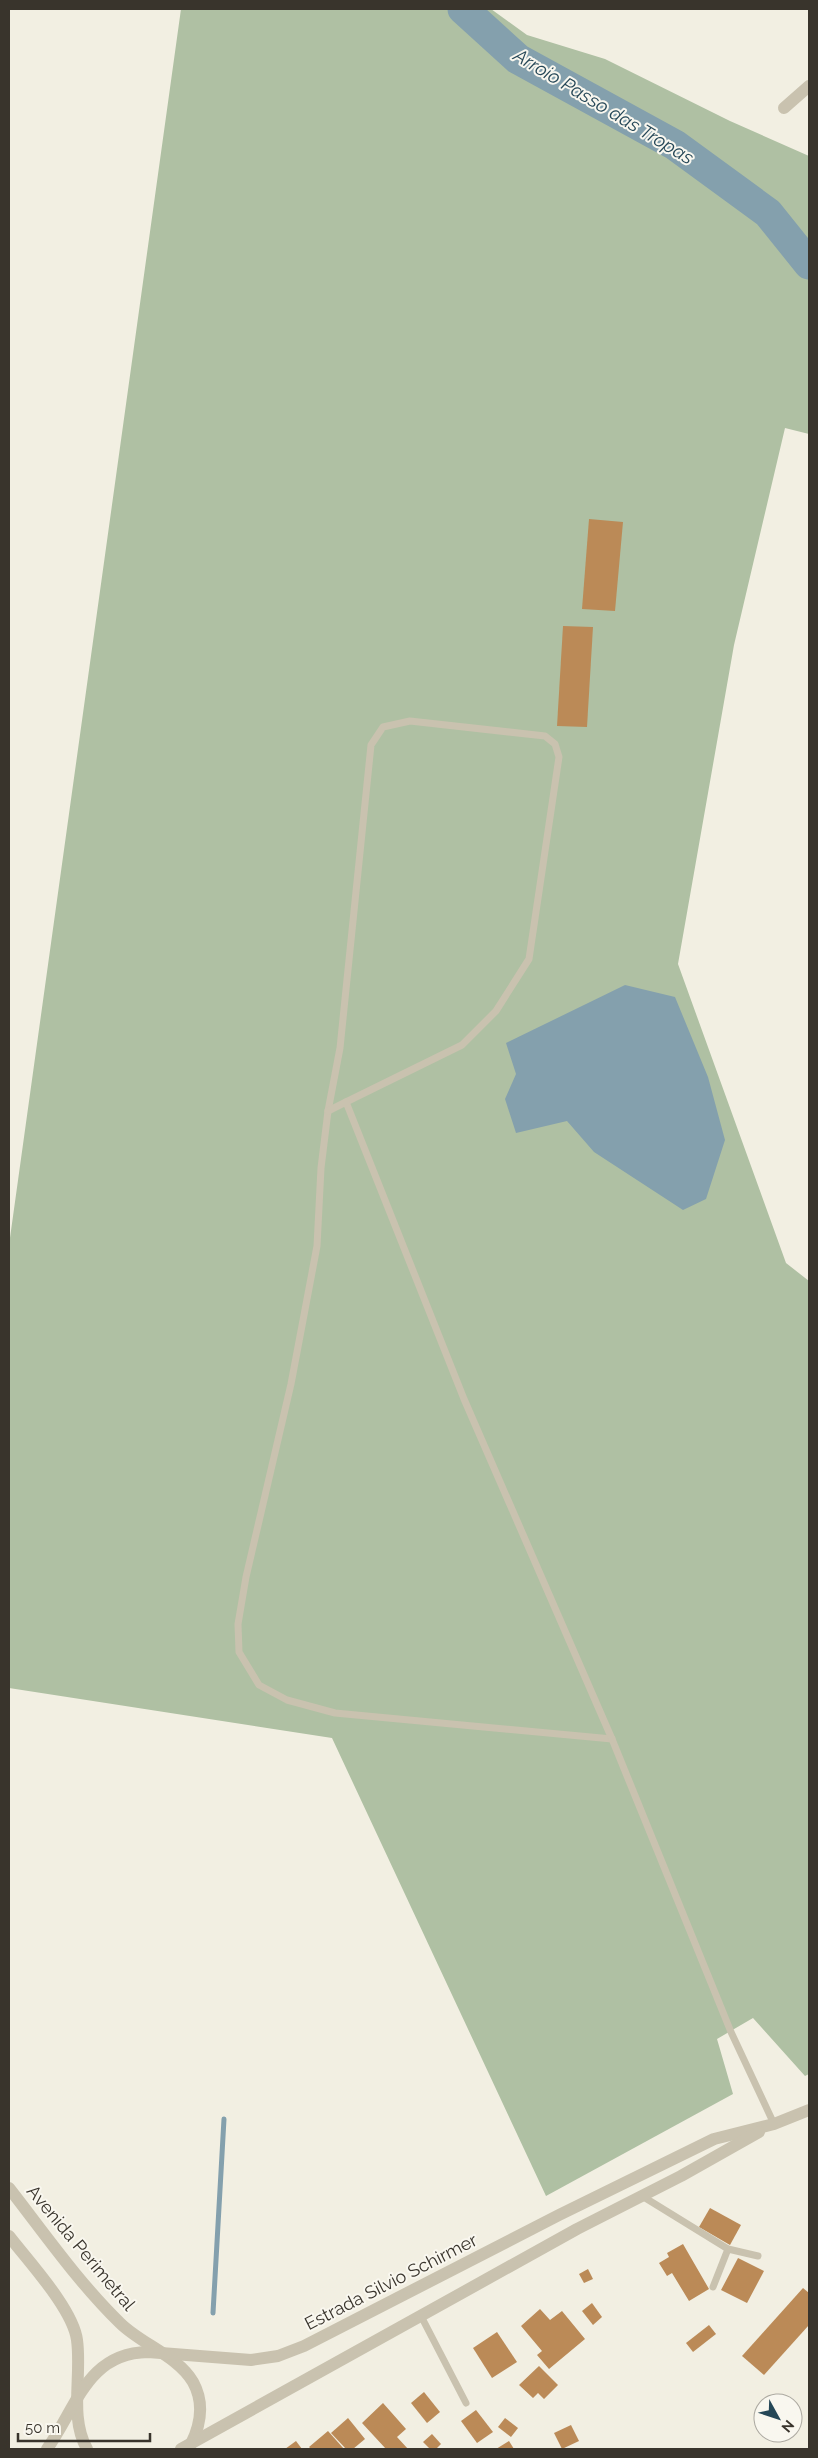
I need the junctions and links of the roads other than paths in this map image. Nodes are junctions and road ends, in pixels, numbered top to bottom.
1 (809, 86) edge
2 (784, 108) dead end
3 (346, 1102) junction
4 (328, 1111) junction
5 (612, 1739) junction
6 (809, 2110) edge
7 (774, 2124) junction
8 (9, 2188) edge
9 (642, 2196) junction
10 (9, 2236) edge
11 (728, 2249) junction
12 (758, 2256) dead end
13 (713, 2287) dead end
14 (421, 2316) junction
15 (162, 2355) junction
16 (79, 2398) junction
17 (466, 2403) dead end
18 (186, 2446) edge
19 (47, 2449) edge
20 (87, 2449) edge

1 - 2 street
3 - 4 lane
3 - 4 lane
3 - 5 lane
4 - 5 lane
5 - 7 lane
6 - 7 street, Estrada Silvio Schirmer
7 - 9 street, Estrada Silvio Schirmer
7 - 15 street, Estrada Silvio Schirmer
8 - 15 street, Avenida Perimetral
9 - 11 lane
9 - 14 street, Estrada Silvio Schirmer
10 - 16 street
11 - 12 lane
11 - 13 lane
14 - 17 lane
14 - 18 street, Estrada Silvio Schirmer
15 - 16 street, Estrada Silvio Schirmer
15 - 18 street, Avenida Perimetral
16 - 19 street, Estrada Silvio Schirmer
16 - 20 street

